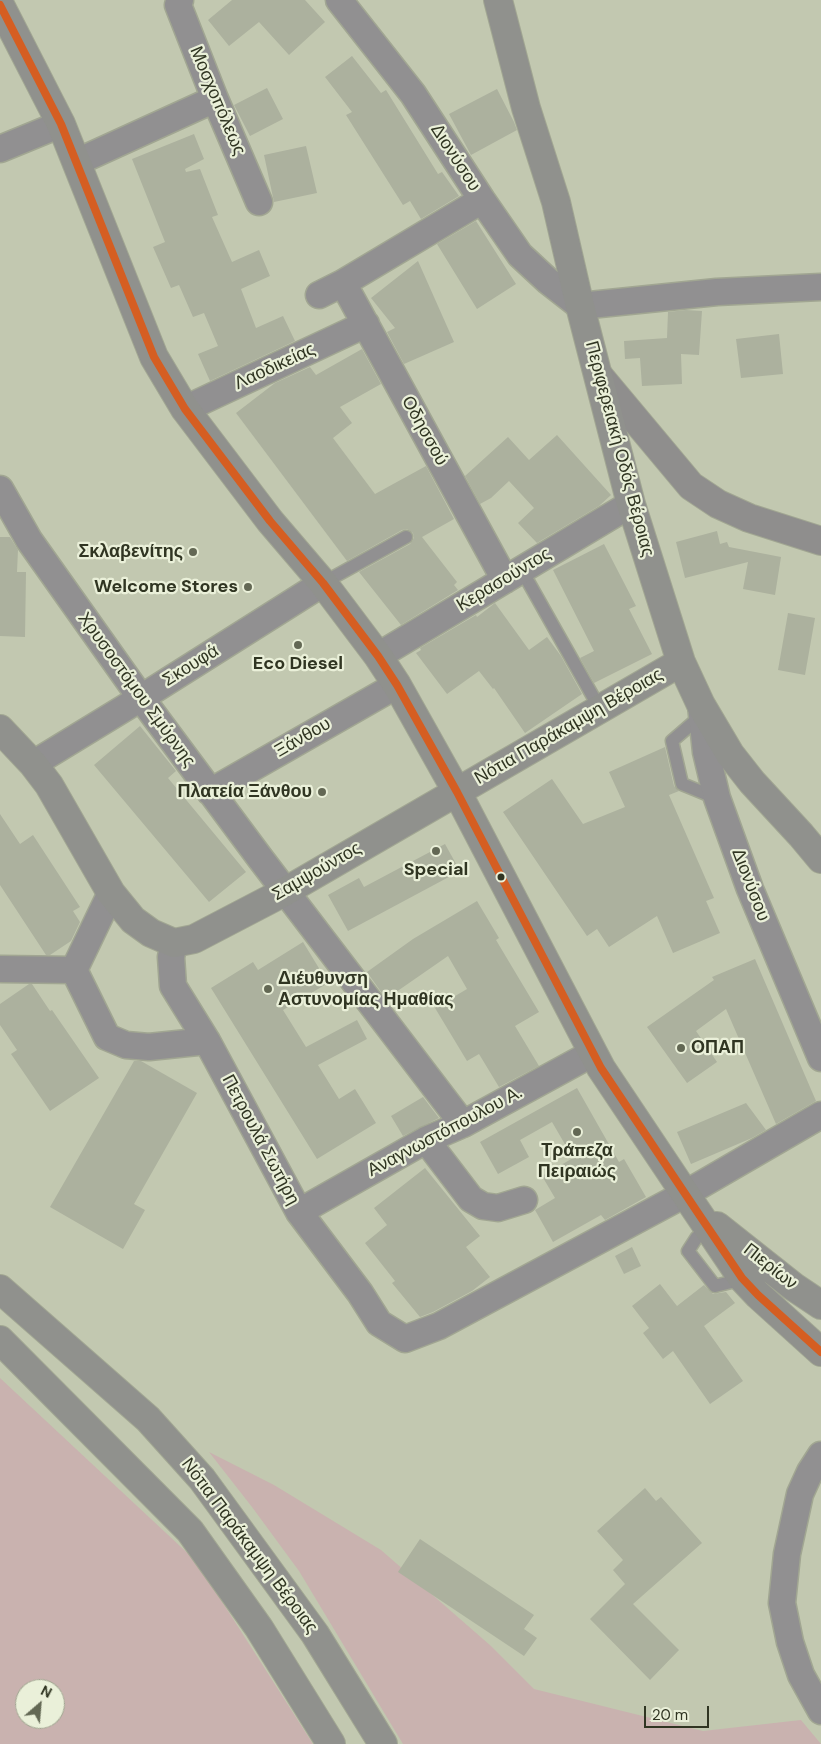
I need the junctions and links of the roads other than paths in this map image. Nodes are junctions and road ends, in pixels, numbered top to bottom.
1 (180, 0) edge
2 (339, 0) edge
3 (498, 0) edge
4 (0, 5) edge
5 (215, 99) junction
6 (61, 124) junction
7 (0, 149) edge
8 (77, 162) junction
9 (482, 200) junction
10 (259, 202) dead end
11 (343, 283) junction
12 (821, 287) edge
13 (318, 295) dead end
14 (580, 306) junction
15 (366, 324) junction
16 (599, 376) junction
17 (185, 409) junction
18 (0, 489) edge
19 (631, 504) junction
20 (406, 537) dead end
21 (821, 541) edge
22 (513, 575) junction
23 (323, 583) junction
24 (378, 656) junction
25 (681, 662) junction
26 (397, 685) junction
27 (141, 698) junction
28 (600, 709) junction
29 (702, 710) junction
30 (0, 729) edge
31 (33, 764) junction
32 (210, 792) junction
33 (456, 792) junction
34 (821, 859) edge
35 (286, 891) junction
36 (111, 894) junction
37 (174, 943) junction
38 (0, 969) edge
39 (74, 970) junction
40 (207, 1042) junction
41 (593, 1053) junction
42 (821, 1058) edge
43 (821, 1115) edge
44 (463, 1124) junction
45 (426, 1140) junction
46 (524, 1200) dead end
47 (691, 1202) junction
48 (299, 1212) junction
49 (697, 1237) dead end
50 (732, 1282) dead end
51 (0, 1289) edge
52 (821, 1305) edge
53 (0, 1340) edge
54 (816, 1348) edge
55 (821, 1371) edge
56 (821, 1455) edge
57 (821, 1493) edge
58 (793, 1524) junction
59 (821, 1711) edge
60 (331, 1744) edge
61 (383, 1744) edge

1 - 5 street, Μοσχοπόλεως
2 - 9 street, Διονύσου
3 - 14 main road, Περιφερειακή Οδός Βέροιας
4 - 6 main road, Πιερίων
5 - 8 street
5 - 10 street, Μοσχοπόλεως
6 - 7 street
6 - 8 main road, Πιερίων
8 - 17 main road, Πιερίων
9 - 11 street
9 - 14 street, Διονύσου
11 - 13 street
11 - 15 street, Οδησσού
12 - 14 street
14 - 16 main road, Περιφερειακή Οδός Βέροιας
15 - 17 street, Λαοδικείας
15 - 22 street, Οδησσού
16 - 19 main road, Περιφερειακή Οδός Βέροιας
16 - 21 street
17 - 23 main road, Πιερίων
18 - 27 street, Χρυσοστόμου Σμύρνης
19 - 22 street, Κερασούντος
19 - 25 main road, Περιφερειακή Οδός Βέροιας
20 - 23 lane
22 - 24 street, Κερασούντος
22 - 28 lane
23 - 24 main road, Πιερίων
23 - 27 street, Σκουφά
24 - 26 main road, Πιερίων
25 - 28 main road, Νότια Παράκαμψη Βέροιας
25 - 29 main road, Περιφερειακή Οδός Βέροιας
26 - 32 street, Ξάνθου
26 - 33 main road, Πιερίων
27 - 31 street, Σκουφά
27 - 32 street, Χρυσοστόμου Σμύρνης
28 - 33 main road, Νότια Παράκαμψη Βέροιας
29 - 34 main road, Περιφερειακή Οδός Βέροιας
29 - 42 street, Διονύσου
30 - 31 main road
31 - 36 main road
32 - 35 street, Χρυσοστόμου Σμύρνης
33 - 35 main road, Σαμψούντος
33 - 41 main road, Πιερίων
35 - 37 main road, Σαμψούντος
35 - 44 street, Χρυσοστόμου Σμύρνης
36 - 37 main road
36 - 39 street
37 - 40 street, Πετρουλά Σωτήρη
38 - 39 street
39 - 40 street
40 - 48 street, Πετρουλά Σωτήρη
41 - 44 street, Αναγνωστόπουλου Α.
41 - 47 main road, Πιερίων
43 - 47 street
44 - 45 street, Αναγνωστόπουλου Α.
45 - 46 street
45 - 48 street, Αναγνωστόπουλου Α.
47 - 48 street, Πετρουλά Σωτήρη
47 - 52 main road, Πιερίων
47 - 54 main road, Πιερίων
49 - 50 lane
51 - 61 main road, Νότια Παράκαμψη Βέροιας
53 - 60 main road
54 - 55 main road
56 - 58 street
57 - 58 street
58 - 59 street

